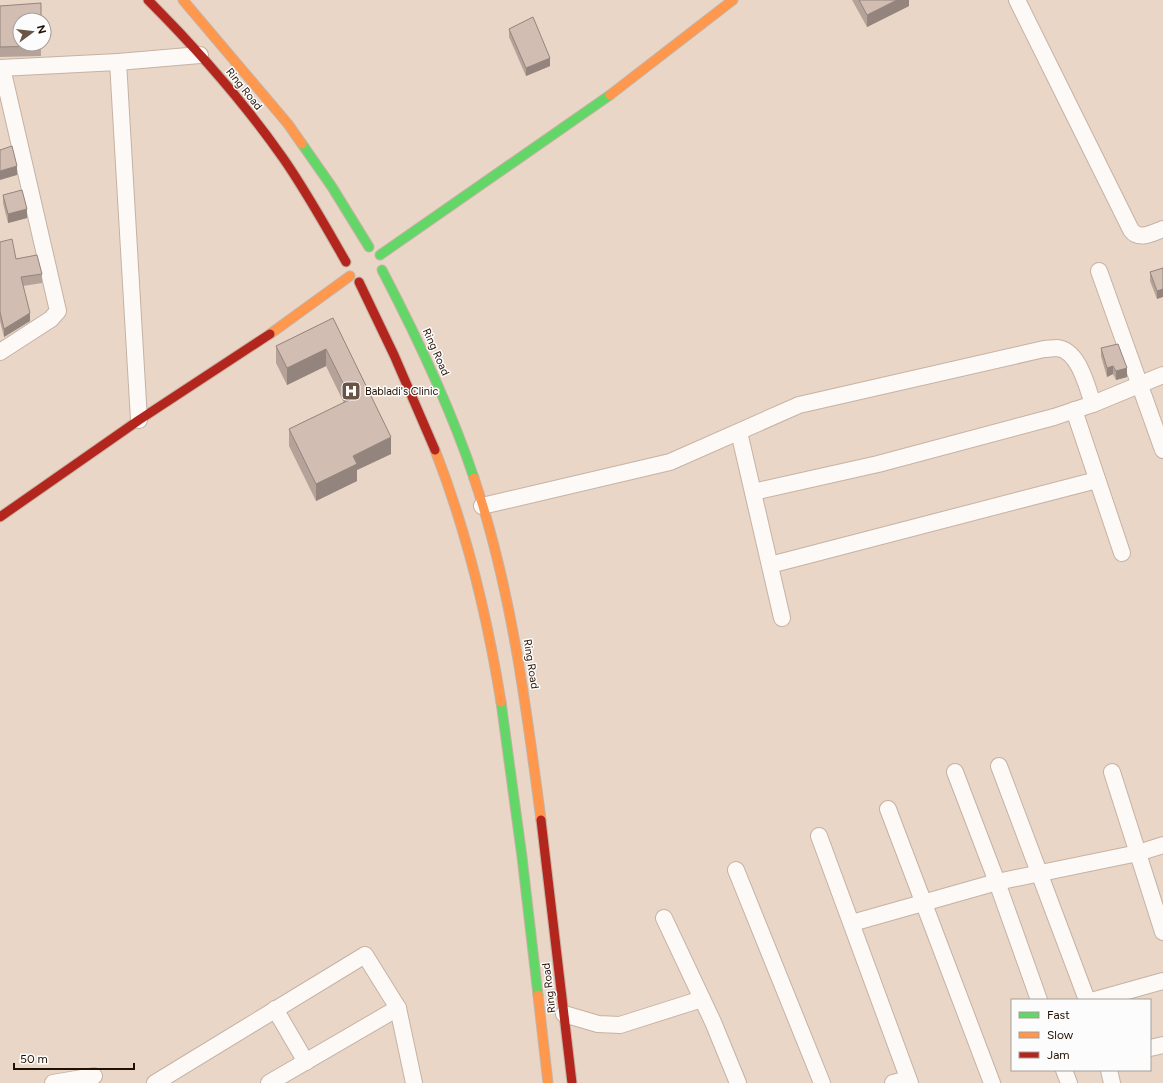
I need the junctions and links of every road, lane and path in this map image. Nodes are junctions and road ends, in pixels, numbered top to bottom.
1 (148, 0) edge
2 (183, 0) edge
3 (733, 0) edge
4 (1017, 0) edge
5 (200, 55) junction
6 (118, 62) junction
7 (1, 68) edge
8 (1163, 229) edge
9 (369, 247) junction
10 (380, 255) junction
11 (346, 262) junction
12 (382, 270) junction
13 (1099, 271) dead end
14 (350, 276) junction
15 (359, 282) junction
16 (0, 352) edge
17 (1163, 375) edge
18 (1140, 384) junction
19 (1093, 404) junction
20 (1074, 410) junction
21 (139, 420) junction
22 (739, 432) junction
23 (1163, 450) edge
24 (1097, 480) junction
25 (753, 492) junction
26 (482, 506) junction
27 (0, 517) edge
28 (1122, 553) dead end
29 (770, 565) junction
30 (782, 618) dead end
31 (999, 766) dead end
32 (954, 772) dead end
33 (1112, 772) dead end
34 (888, 809) dead end
35 (819, 836) dead end
36 (1163, 845) edge
37 (1138, 854) junction
38 (736, 870) dead end
39 (1040, 874) junction
40 (997, 882) junction
41 (924, 903) junction
42 (664, 918) dead end
43 (852, 923) junction
44 (1163, 932) edge
45 (1163, 981) edge
46 (702, 999) junction
47 (1039, 999) edge
48 (1088, 999) edge
49 (1099, 999) edge
50 (398, 1008) junction
51 (274, 1010) junction
52 (564, 1014) junction
53 (1163, 1045) edge
54 (1151, 1048) edge
55 (306, 1062) junction
56 (1064, 1071) edge
57 (1109, 1071) edge
58 (94, 1076) dead end
59 (293, 1077) edge
60 (904, 1082) edge
61 (53, 1083) edge
62 (155, 1083) edge
63 (270, 1083) edge
64 (414, 1083) edge
65 (548, 1083) edge
66 (572, 1083) edge
67 (738, 1083) edge
68 (822, 1083) edge
69 (992, 1083) edge
70 (1069, 1083) edge
71 (1112, 1083) edge

1 - 5 main road, Ring Road
2 - 9 main road, Ring Road
3 - 10 main road
4 - 8 street
5 - 6 street
5 - 11 main road, Ring Road
6 - 7 street
6 - 21 street
7 - 16 street
9 - 10 main road
9 - 11 main road
10 - 12 main road
11 - 14 main road
12 - 15 main road
12 - 26 main road, Ring Road
13 - 18 street
14 - 15 main road
14 - 21 main road
15 - 65 main road, Ring Road
17 - 18 street
18 - 19 street
18 - 23 street
19 - 20 street
19 - 22 street
20 - 24 street
20 - 25 street
21 - 27 main road
22 - 25 street
22 - 26 street
24 - 28 street
24 - 29 street
25 - 29 street
26 - 52 main road, Ring Road
29 - 30 street
31 - 39 street
32 - 40 street
33 - 37 street
34 - 41 street
35 - 43 street
36 - 37 street
37 - 39 street
37 - 44 street
38 - 68 street
39 - 40 street
39 - 48 street
40 - 41 street
40 - 47 street
41 - 43 street
41 - 69 street
42 - 46 street
43 - 60 street
45 - 49 street
46 - 52 street
46 - 67 street
50 - 51 street
50 - 55 street
50 - 64 street
51 - 55 street
51 - 62 street
52 - 66 main road, Ring Road
53 - 54 street
55 - 59 street
56 - 70 street
57 - 71 street
58 - 61 street
59 - 63 street

